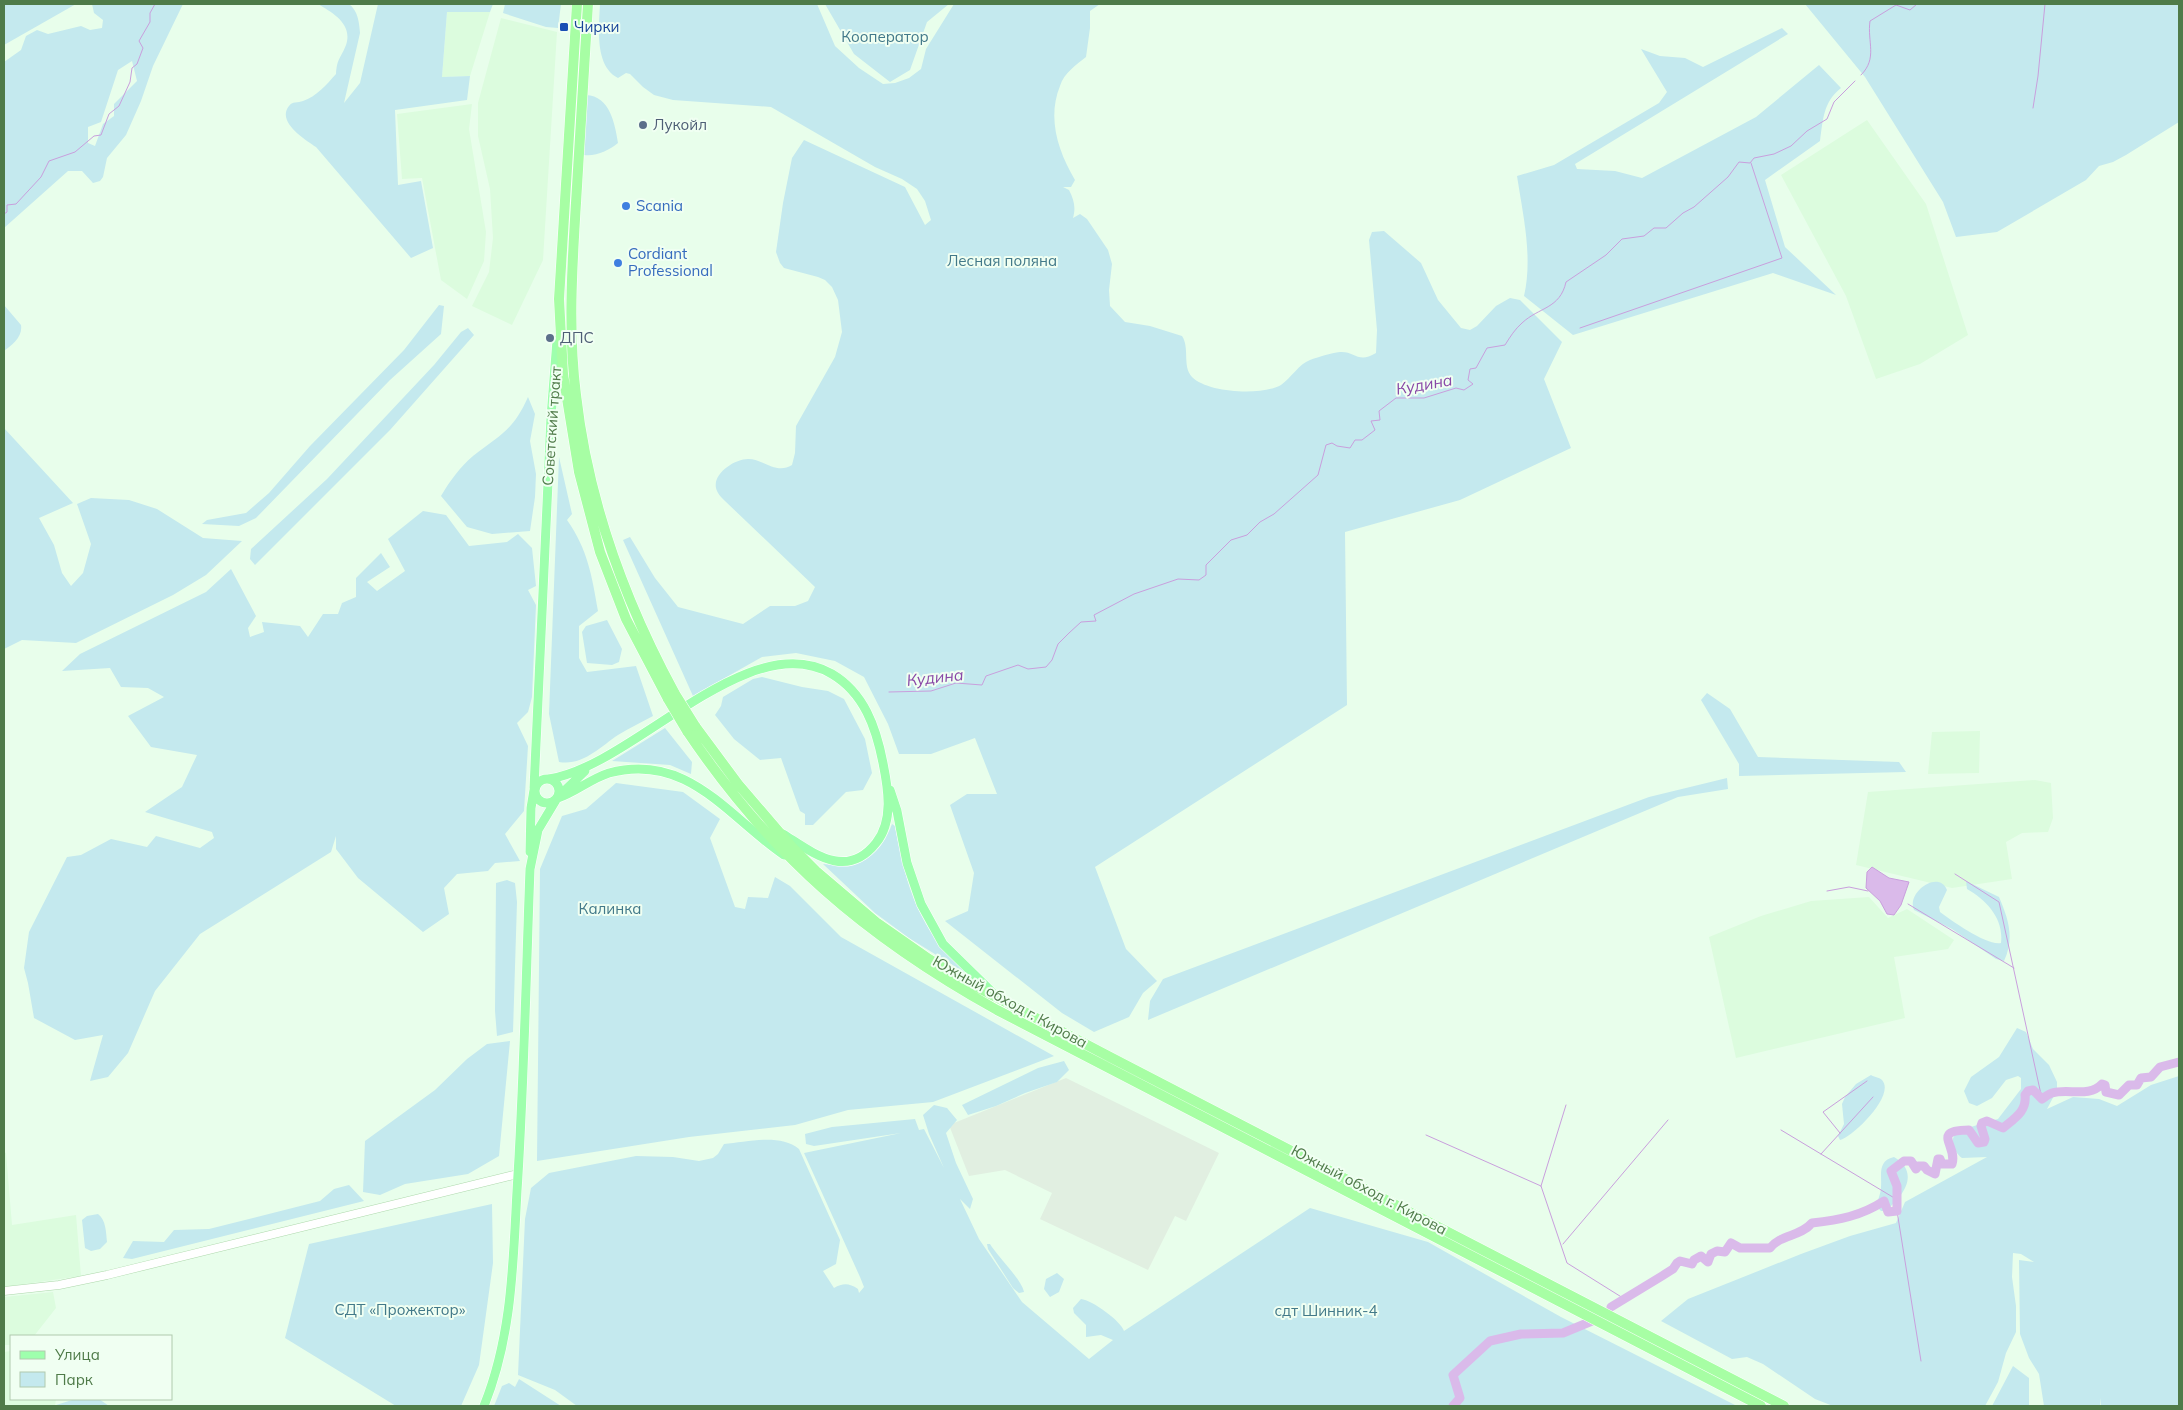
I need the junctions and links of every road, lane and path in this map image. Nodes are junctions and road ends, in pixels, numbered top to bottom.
1 (577, 4) edge
2 (588, 4) edge
3 (559, 300) junction
4 (672, 696) junction
5 (691, 728) junction
6 (593, 764) junction
7 (886, 778) junction
8 (549, 779) junction
9 (534, 789) junction
10 (558, 798) junction
11 (779, 831) junction
12 (791, 860) junction
13 (530, 869) junction
14 (998, 998) junction
15 (518, 1174) junction
16 (4, 1291) edge
17 (484, 1406) edge
18 (1761, 1406) edge
19 (1784, 1406) edge

1 - 3 highway, Советский тракт
2 - 4 highway, Южный обход г. Кирова
3 - 4 highway, Южный обход г. Кирова
3 - 9 main road, Советский тракт
4 - 5 highway, Южный обход г. Кирова, bridge
5 - 11 highway, Южный обход г. Кирова
5 - 12 highway, Южный обход г. Кирова
6 - 7 main road
6 - 8 main road
6 - 10 main road
7 - 11 main road
7 - 14 main road
8 - 9 main road
8 - 10 main road
9 - 10 main road
9 - 13 main road, Советский тракт
10 - 12 main road
10 - 13 main road
11 - 14 highway, Южный обход г. Кирова
12 - 18 highway, Южный обход г. Кирова
13 - 15 main road
14 - 19 highway, Южный обход г. Кирова
15 - 16 main road
15 - 17 main road

